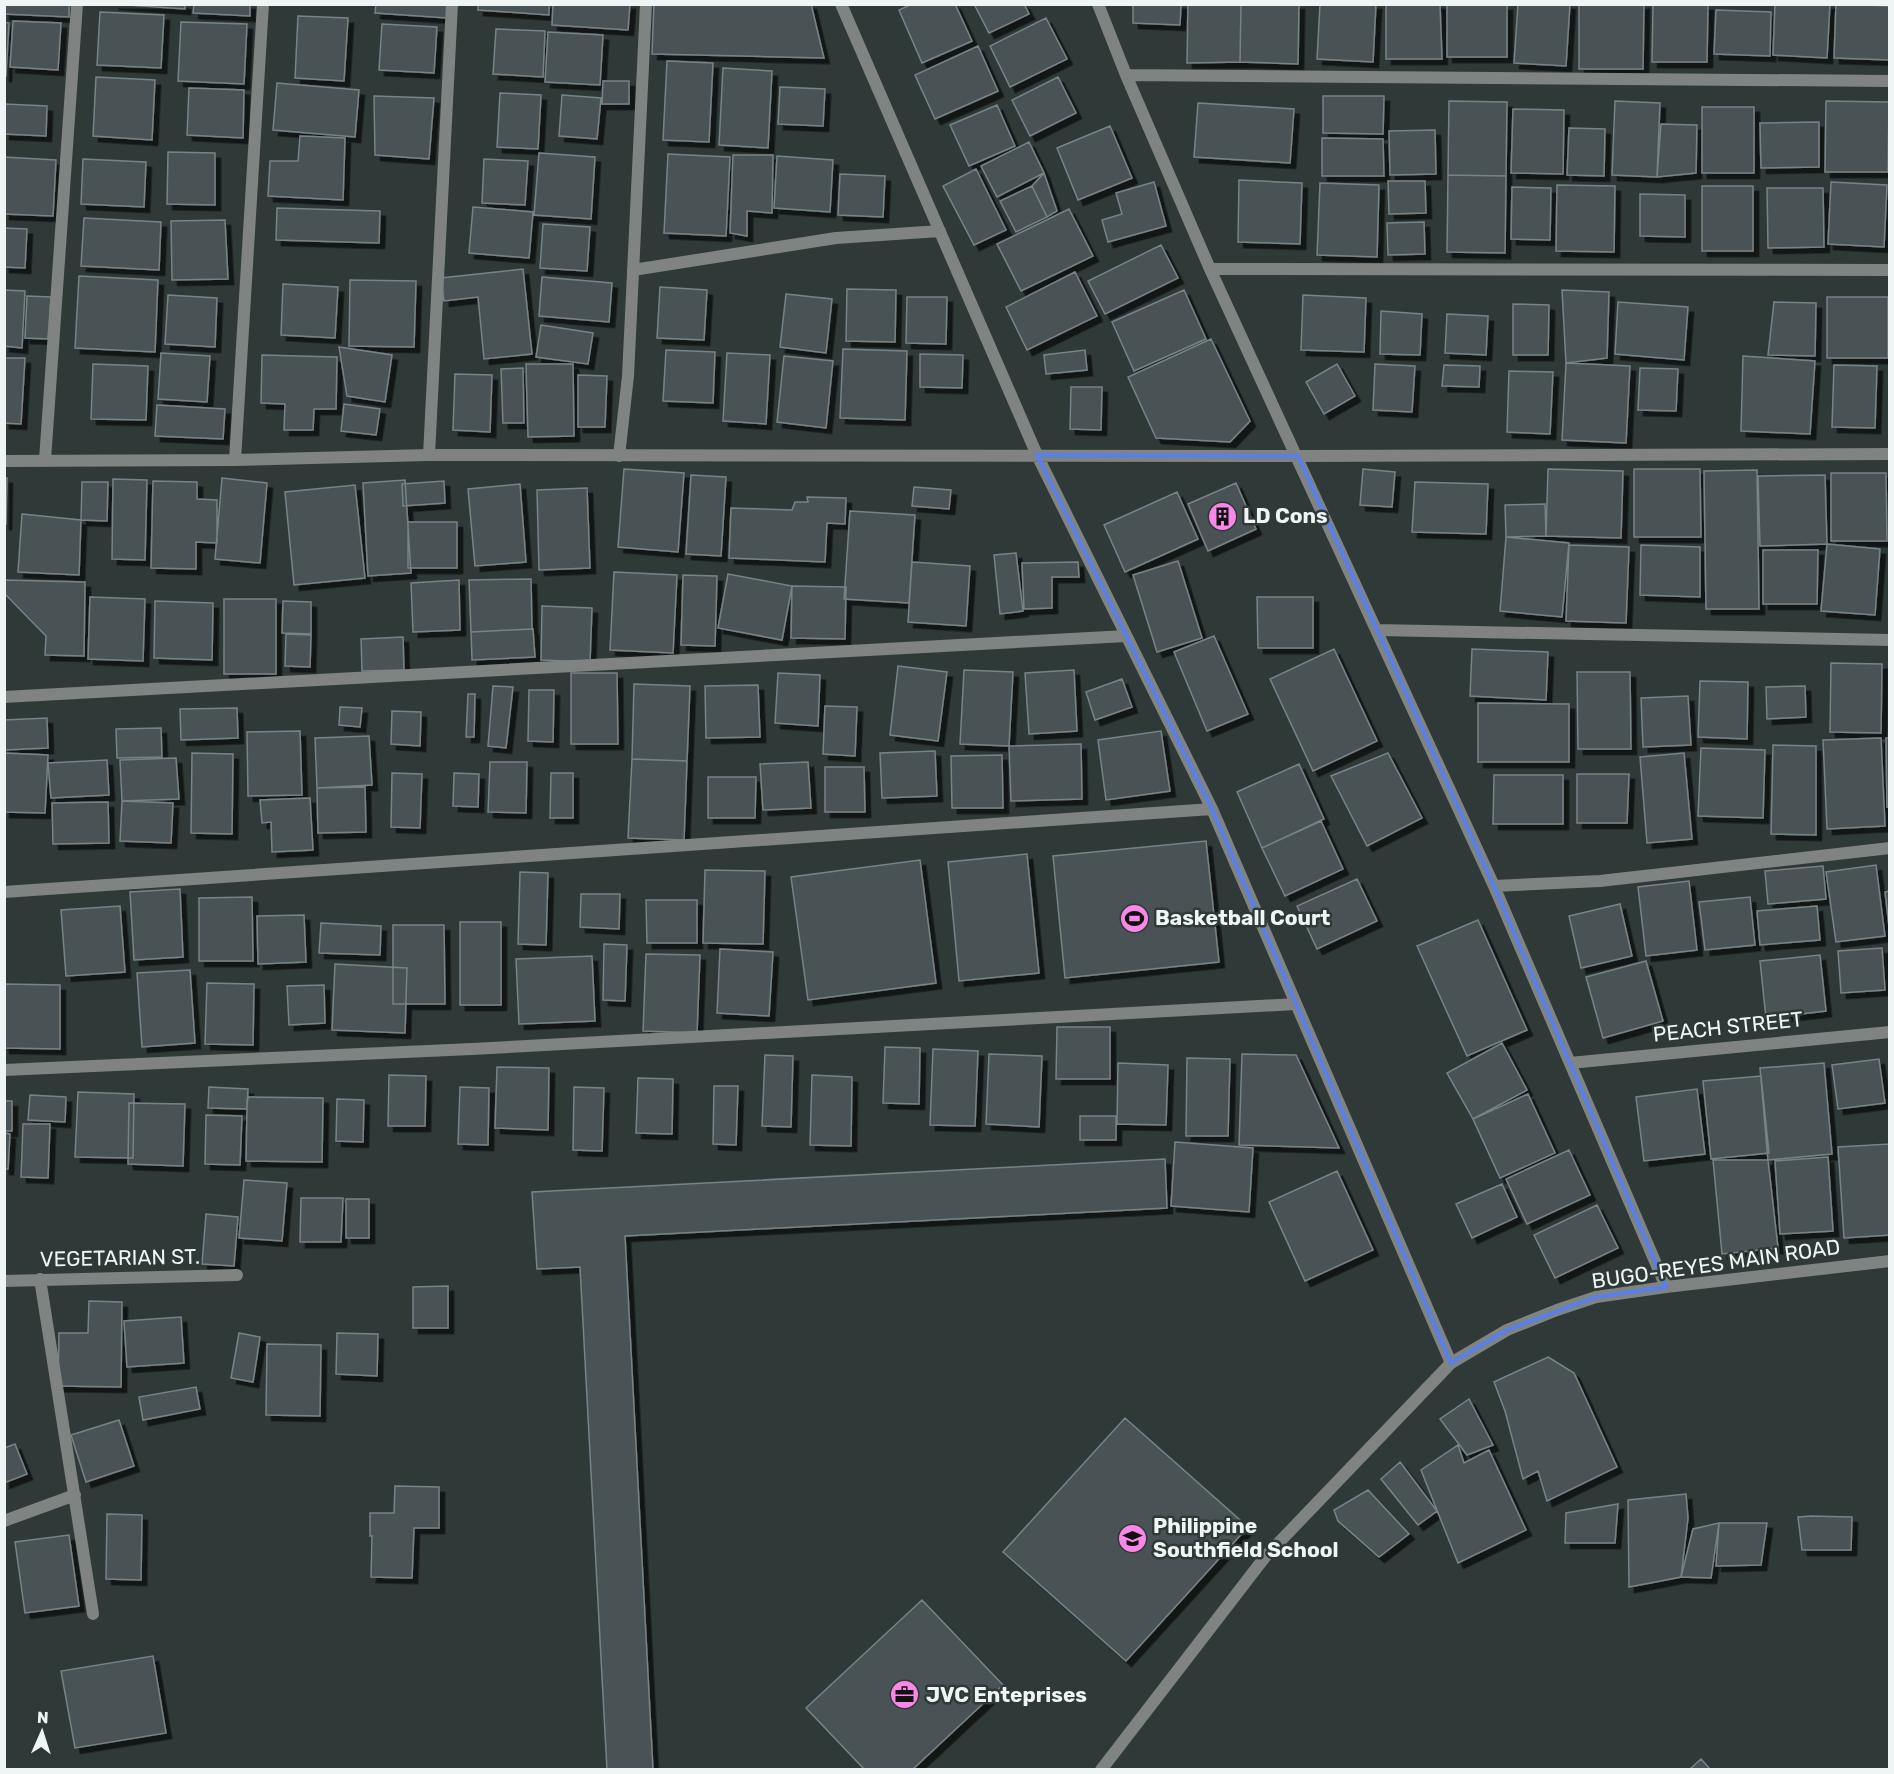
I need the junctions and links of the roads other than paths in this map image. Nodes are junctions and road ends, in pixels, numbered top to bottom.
1 (77, 4) edge
2 (263, 4) edge
3 (452, 4) edge
4 (646, 4) edge
5 (842, 4) edge
6 (1098, 4) edge
7 (1126, 75) junction
8 (1890, 81) edge
9 (940, 231) junction
10 (1210, 269) junction
11 (633, 270) junction
12 (1890, 270) edge
13 (1890, 454) edge
14 (429, 455) junction
15 (1037, 455) junction
16 (619, 456) junction
17 (1298, 456) junction
18 (45, 460) junction
19 (235, 460) junction
20 (4, 461) edge
21 (1377, 630) junction
22 (1126, 636) junction
23 (1890, 640) edge
24 (4, 697) edge
25 (1212, 809) junction
26 (1890, 848) edge
27 (1494, 886) junction
28 (4, 892) edge
29 (1296, 1004) junction
30 (1890, 1032) edge
31 (1570, 1063) junction
32 (4, 1071) edge
33 (1890, 1261) edge
34 (237, 1275) dead end
35 (40, 1279) junction
36 (4, 1281) edge
37 (1666, 1287) junction
38 (1451, 1363) junction
39 (75, 1495) junction
40 (4, 1521) edge
41 (93, 1614) dead end
42 (1101, 1770) edge

1 - 18 street
2 - 19 street
3 - 14 street
4 - 11 street
5 - 9 street
6 - 7 street
7 - 8 street
7 - 10 street
9 - 11 street
9 - 15 street
10 - 12 street
10 - 17 street
11 - 16 street
13 - 17 street
14 - 16 street
14 - 19 street
15 - 16 street
15 - 17 street
15 - 22 street
17 - 21 street
18 - 19 street
18 - 20 street
21 - 23 street
21 - 27 street
22 - 24 street
22 - 25 street
25 - 28 street
25 - 29 street
26 - 27 street
27 - 31 street
29 - 32 street
29 - 38 street
30 - 31 street, PEACH STREET
31 - 37 street
33 - 37 street, BUGO-REYES MAIN ROAD
34 - 35 street, VEGETARIAN ST.
35 - 36 street, VEGETARIAN ST.
35 - 39 street
37 - 38 street, BUGO-REYES MAIN ROAD
38 - 42 street, BUGO-REYES MAIN ROAD
39 - 40 street
39 - 41 street

